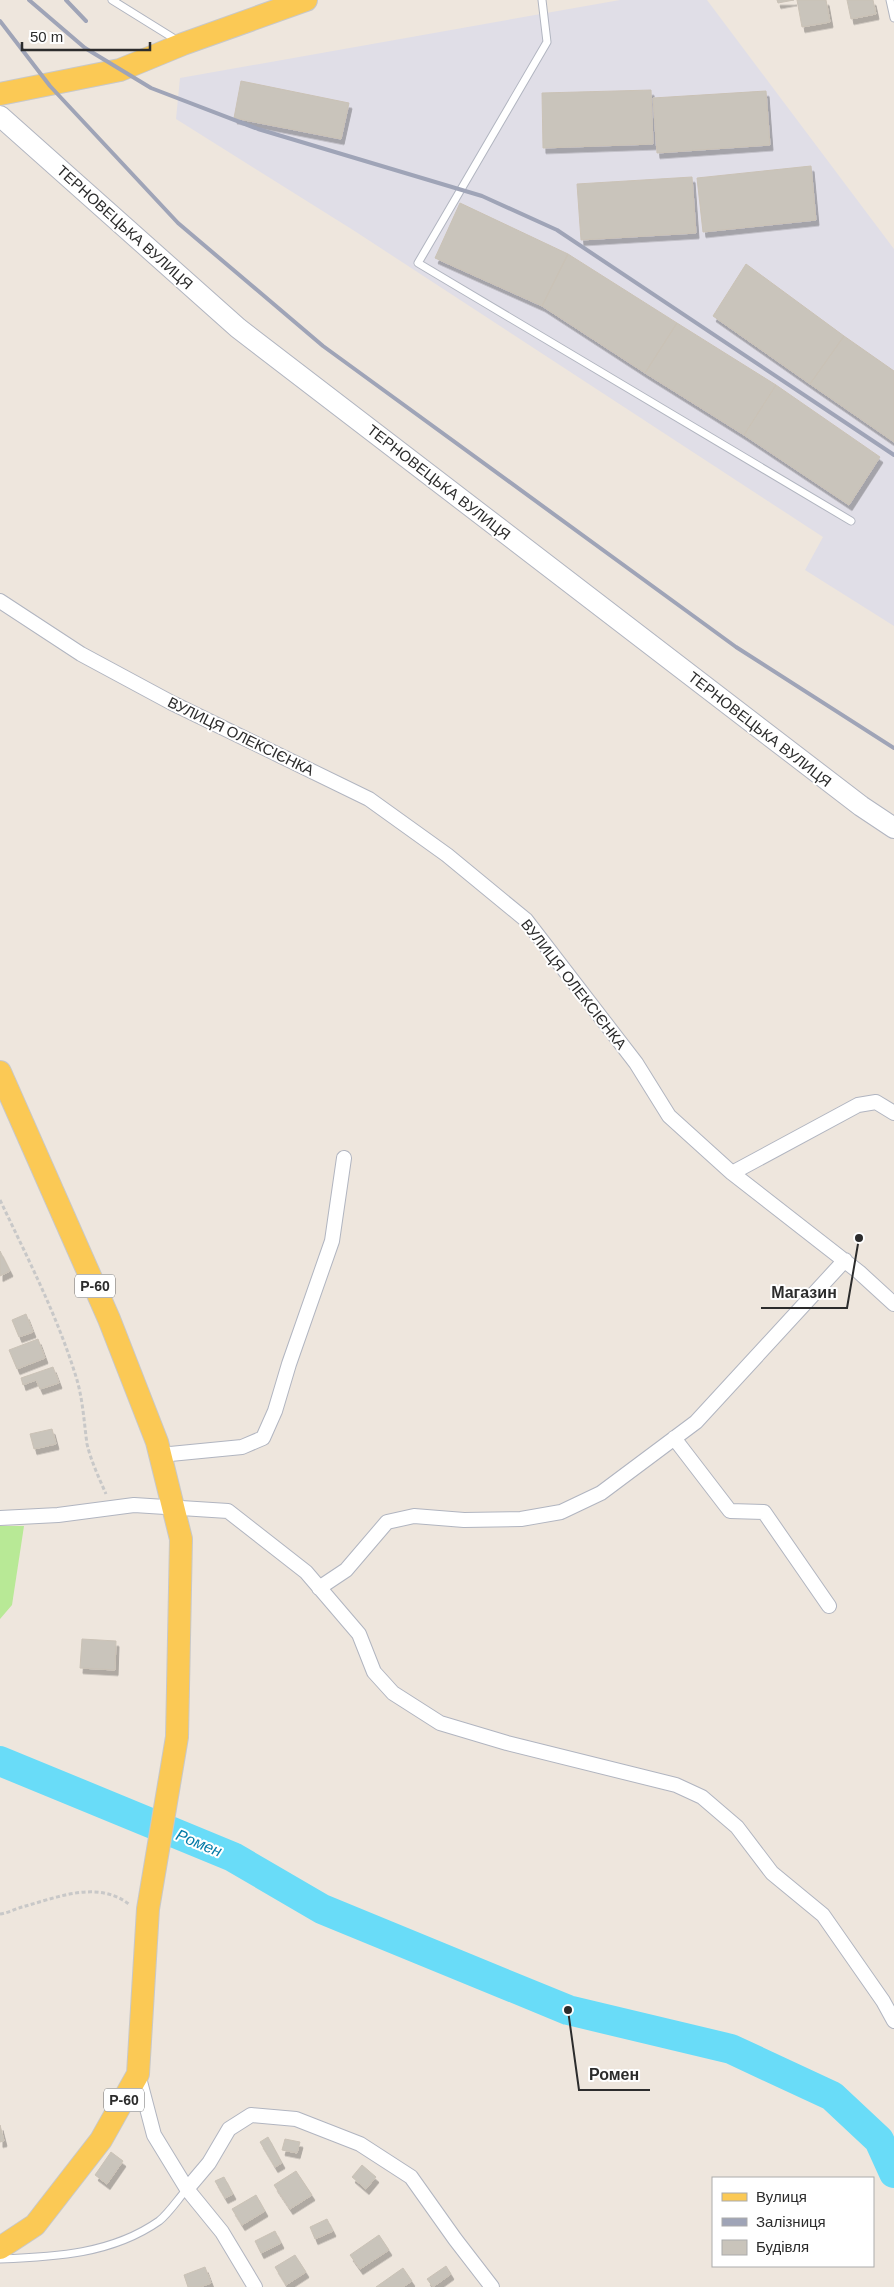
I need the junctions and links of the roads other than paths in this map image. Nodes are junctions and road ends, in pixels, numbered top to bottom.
1 (112, 0) edge
2 (306, 0) edge
3 (542, 0) edge
4 (890, 0) edge
5 (894, 18) edge
6 (183, 44) junction
7 (0, 94) edge
8 (0, 116) edge
9 (850, 521) dead end
10 (0, 601) edge
11 (894, 828) edge
12 (0, 1072) edge
13 (894, 1113) edge
14 (344, 1158) dead end
15 (732, 1173) junction
16 (844, 1260) junction
17 (894, 1304) edge
18 (674, 1438) junction
19 (160, 1456) junction
20 (173, 1506) junction
21 (0, 1518) edge
22 (319, 1588) junction
23 (829, 1606) dead end
24 (894, 2021) edge
25 (138, 2074) junction
26 (187, 2189) junction
27 (0, 2248) edge
28 (0, 2260) edge
29 (255, 2287) edge
30 (492, 2287) edge

1 - 6 lane
2 - 6 main road
3 - 9 lane
4 - 5 lane
6 - 7 main road
8 - 11 main road, ТЕРНОВЕЦЬКА ВУЛИЦЯ
10 - 15 street, ВУЛИЦЯ ОЛЕКСІЄНКА
12 - 19 main road, Р-60
13 - 15 street
14 - 19 street
15 - 16 street, ВУЛИЦЯ ОЛЕКСІЄНКА
16 - 17 street, ВУЛИЦЯ ОЛЕКСІЄНКА
16 - 18 street
18 - 22 street
18 - 23 street
19 - 20 main road, Р-60
20 - 21 street
20 - 22 street
20 - 25 main road, Р-60
22 - 24 street
25 - 26 street
25 - 27 main road, Р-60
26 - 28 lane
26 - 29 street
26 - 30 street

